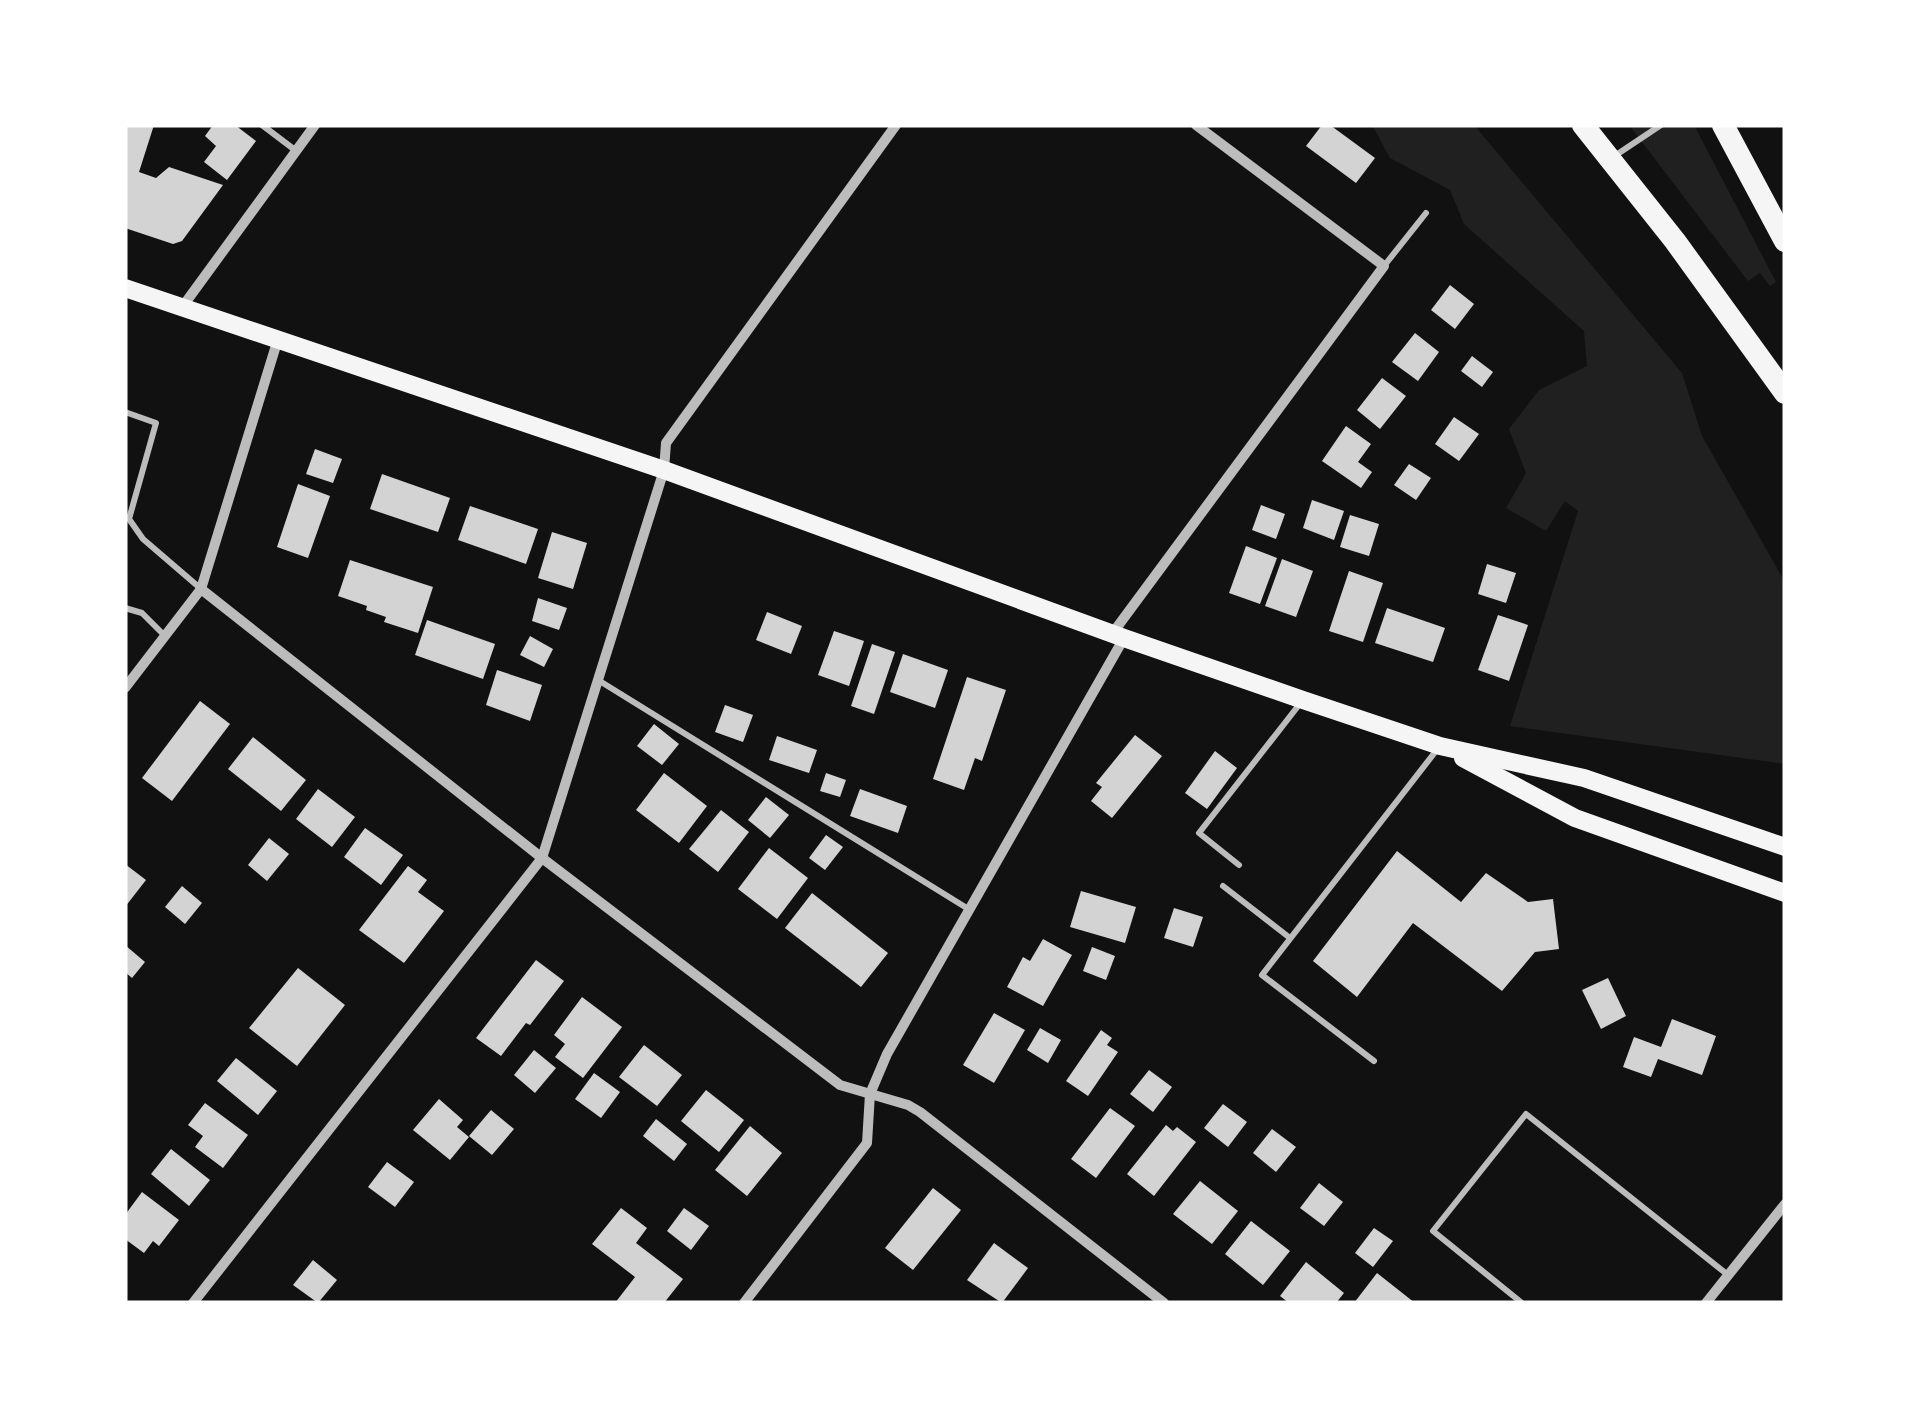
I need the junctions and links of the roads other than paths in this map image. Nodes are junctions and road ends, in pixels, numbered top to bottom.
1 (262, 125) edge
2 (315, 125) edge
3 (896, 125) edge
4 (1196, 125) edge
5 (1583, 125) edge
6 (1661, 125) edge
7 (1724, 125) edge
8 (296, 151) junction
9 (1611, 159) junction
10 (1426, 213) dead end
11 (1785, 241) edge
12 (1384, 266) junction
13 (125, 288) edge
14 (183, 306) junction
15 (278, 338) junction
16 (1785, 393) edge
17 (125, 412) edge
18 (664, 470) junction
19 (200, 589) junction
20 (125, 608) edge
21 (164, 636) junction
22 (1118, 636) junction
23 (598, 680) junction
24 (125, 688) edge
25 (1303, 700) junction
26 (1440, 746) junction
27 (1785, 847) edge
28 (542, 858) junction
29 (1239, 864) dead end
30 (1223, 886) dead end
31 (1785, 893) edge
32 (971, 911) junction
33 (1290, 938) junction
34 (1374, 1061) dead end
35 (870, 1094) junction
36 (1785, 1204) edge
37 (1728, 1275) junction
38 (192, 1303) edge
39 (744, 1303) edge
40 (1164, 1303) edge
41 (1522, 1303) edge
42 (1706, 1303) edge

1 - 8 lane
2 - 8 street
3 - 18 street
4 - 12 street
5 - 9 highway
6 - 9 lane
7 - 11 highway
8 - 14 street
9 - 16 highway
10 - 12 lane
12 - 22 street
13 - 14 main road
14 - 15 main road
15 - 18 main road
15 - 19 street
17 - 19 lane
18 - 22 main road
18 - 23 street
19 - 21 street
19 - 28 street
20 - 21 lane
21 - 24 street
22 - 25 main road
22 - 32 street
23 - 28 street
23 - 32 lane
25 - 26 main road
25 - 29 lane
26 - 27 main road
26 - 31 main road
26 - 33 lane
28 - 35 street
28 - 38 street
30 - 33 lane
32 - 35 street
33 - 34 lane
35 - 39 street
35 - 40 street
36 - 37 street
37 - 41 lane
37 - 42 street

